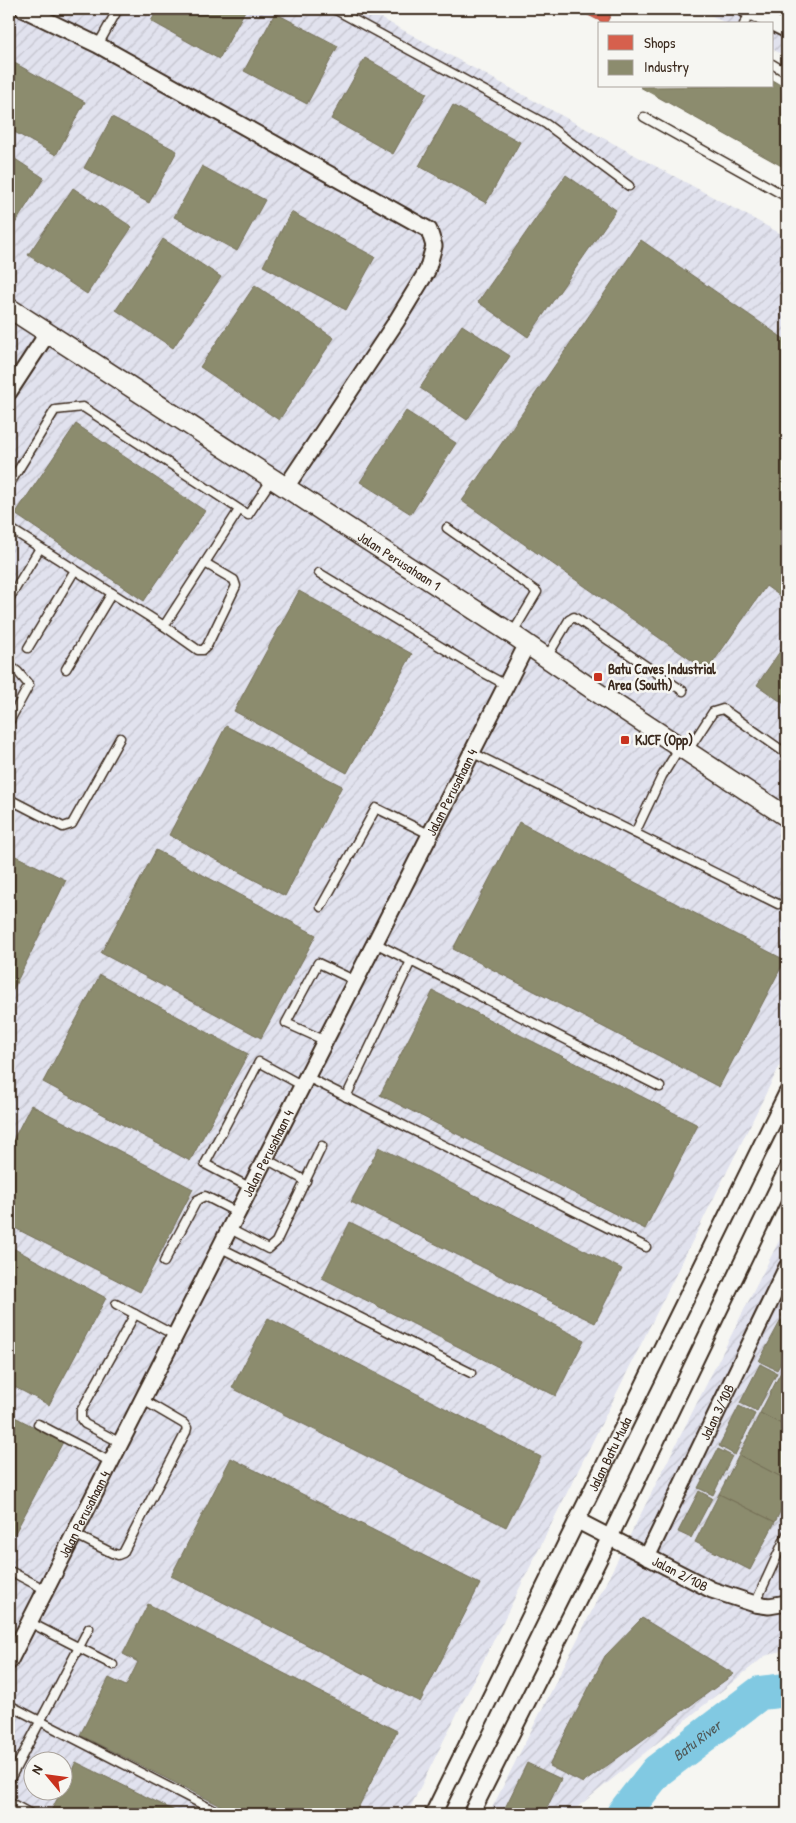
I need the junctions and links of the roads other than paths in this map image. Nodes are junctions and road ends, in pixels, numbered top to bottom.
1 (23, 9) edge
2 (118, 9) edge
3 (334, 9) edge
4 (747, 15) edge
5 (766, 22) edge
6 (774, 25) edge
7 (787, 30) edge
8 (98, 45) junction
9 (774, 65) edge
10 (787, 73) edge
11 (644, 117) dead end
12 (629, 186) dead end
13 (787, 198) edge
14 (9, 308) edge
15 (46, 334) junction
16 (9, 392) edge
17 (279, 483) junction
18 (9, 485) edge
19 (238, 510) junction
20 (9, 528) edge
21 (447, 528) dead end
22 (40, 548) junction
23 (205, 563) junction
24 (75, 570) junction
25 (319, 573) dead end
26 (112, 593) junction
27 (9, 599) edge
28 (164, 626) junction
29 (519, 639) junction
30 (28, 648) dead end
31 (547, 657) junction
32 (9, 665) edge
33 (66, 669) dead end
34 (506, 685) junction
35 (683, 691) dead end
36 (9, 722) edge
37 (120, 738) dead end
38 (683, 749) junction
39 (471, 752) junction
40 (787, 754) edge
41 (9, 799) edge
42 (787, 817) edge
43 (634, 833) junction
44 (430, 834) junction
45 (778, 904) dead end
46 (321, 907) dead end
47 (375, 943) junction
48 (411, 961) junction
49 (356, 981) junction
50 (326, 1041) junction
51 (305, 1081) junction
52 (660, 1087) dead end
53 (787, 1093) edge
54 (346, 1097) junction
55 (322, 1146) dead end
56 (266, 1159) junction
57 (787, 1169) edge
58 (306, 1181) junction
59 (251, 1188) junction
60 (238, 1213) junction
61 (230, 1229) junction
62 (646, 1247) dead end
63 (221, 1248) junction
64 (164, 1262) dead end
65 (787, 1266) edge
66 (116, 1304) dead end
67 (135, 1314) junction
68 (176, 1336) junction
69 (471, 1373) dead end
70 (143, 1400) junction
71 (38, 1424) dead end
72 (121, 1443) junction
73 (111, 1462) junction
74 (578, 1521) junction
75 (74, 1534) junction
76 (787, 1534) edge
77 (610, 1537) junction
78 (647, 1557) junction
79 (10, 1574) edge
80 (46, 1590) junction
81 (787, 1603) edge
82 (755, 1604) junction
83 (29, 1622) junction
84 (89, 1628) dead end
85 (79, 1647) junction
86 (9, 1662) edge
87 (113, 1665) dead end
88 (9, 1705) edge
89 (39, 1721) junction
90 (9, 1781) edge
91 (9, 1802) edge
92 (31, 1814) edge
93 (221, 1814) edge
94 (433, 1814) edge
95 (471, 1814) edge

1 - 8 street
2 - 8 lane
3 - 12 lane
4 - 5 street
6 - 7 street
8 - 17 street
9 - 10 lane
11 - 13 lane
14 - 15 street, Jalan Perusahaan 1
15 - 16 street
15 - 17 street, Jalan Perusahaan 1
17 - 19 lane
17 - 29 street, Jalan Perusahaan 1
18 - 19 lane
19 - 23 lane
20 - 22 lane
21 - 29 lane
22 - 24 lane
22 - 27 lane
23 - 28 lane
23 - 28 lane
24 - 26 lane
24 - 30 lane
25 - 34 lane
26 - 28 lane
26 - 33 lane
29 - 31 street, Jalan Perusahaan 1
29 - 34 street, Jalan Perusahaan 4
31 - 35 lane
31 - 38 street, Jalan Perusahaan 1
32 - 36 lane
34 - 39 street, Jalan Perusahaan 4
37 - 41 lane
38 - 40 lane
38 - 42 street, Jalan Perusahaan 1
38 - 43 lane
39 - 43 lane
39 - 44 street, Jalan Perusahaan 4
43 - 45 lane
44 - 46 lane
44 - 47 street, Jalan Perusahaan 4
47 - 48 lane
47 - 49 street, Jalan Perusahaan 4
48 - 52 lane
48 - 54 lane
49 - 50 street, Jalan Perusahaan 4
49 - 50 lane
50 - 51 street, Jalan Perusahaan 4
51 - 54 lane
51 - 56 street, Jalan Perusahaan 4
51 - 59 lane
53 - 74 street, Jalan Batu Muda
54 - 62 lane
55 - 58 lane
56 - 58 lane
56 - 59 street, Jalan Perusahaan 4
57 - 77 street
58 - 61 lane
59 - 60 street, Jalan Perusahaan 4
60 - 61 street, Jalan Perusahaan 4
60 - 64 lane
61 - 63 street, Jalan Perusahaan 4
63 - 68 street, Jalan Perusahaan 4
63 - 69 lane
65 - 78 street, Jalan 3/10B
66 - 67 lane
67 - 68 lane
67 - 72 lane
68 - 70 street, Jalan Perusahaan 4
70 - 72 street, Jalan Perusahaan 4
70 - 75 lane
71 - 73 lane
72 - 73 street, Jalan Perusahaan 4
73 - 75 street, Jalan Perusahaan 4
74 - 77 street, Jalan 2/10B
74 - 94 street, Jalan Batu Muda
75 - 80 street, Jalan Perusahaan 4
76 - 82 lane
77 - 78 street, Jalan 2/10B
77 - 95 street
78 - 82 street, Jalan 2/10B
79 - 80 lane
80 - 83 street, Jalan Perusahaan 4
81 - 82 street, Jalan 2/10B
83 - 85 lane
83 - 86 street, Jalan Perusahaan 4
84 - 85 lane
85 - 87 lane
85 - 89 lane
88 - 89 lane
89 - 90 lane
89 - 93 lane
91 - 92 lane

